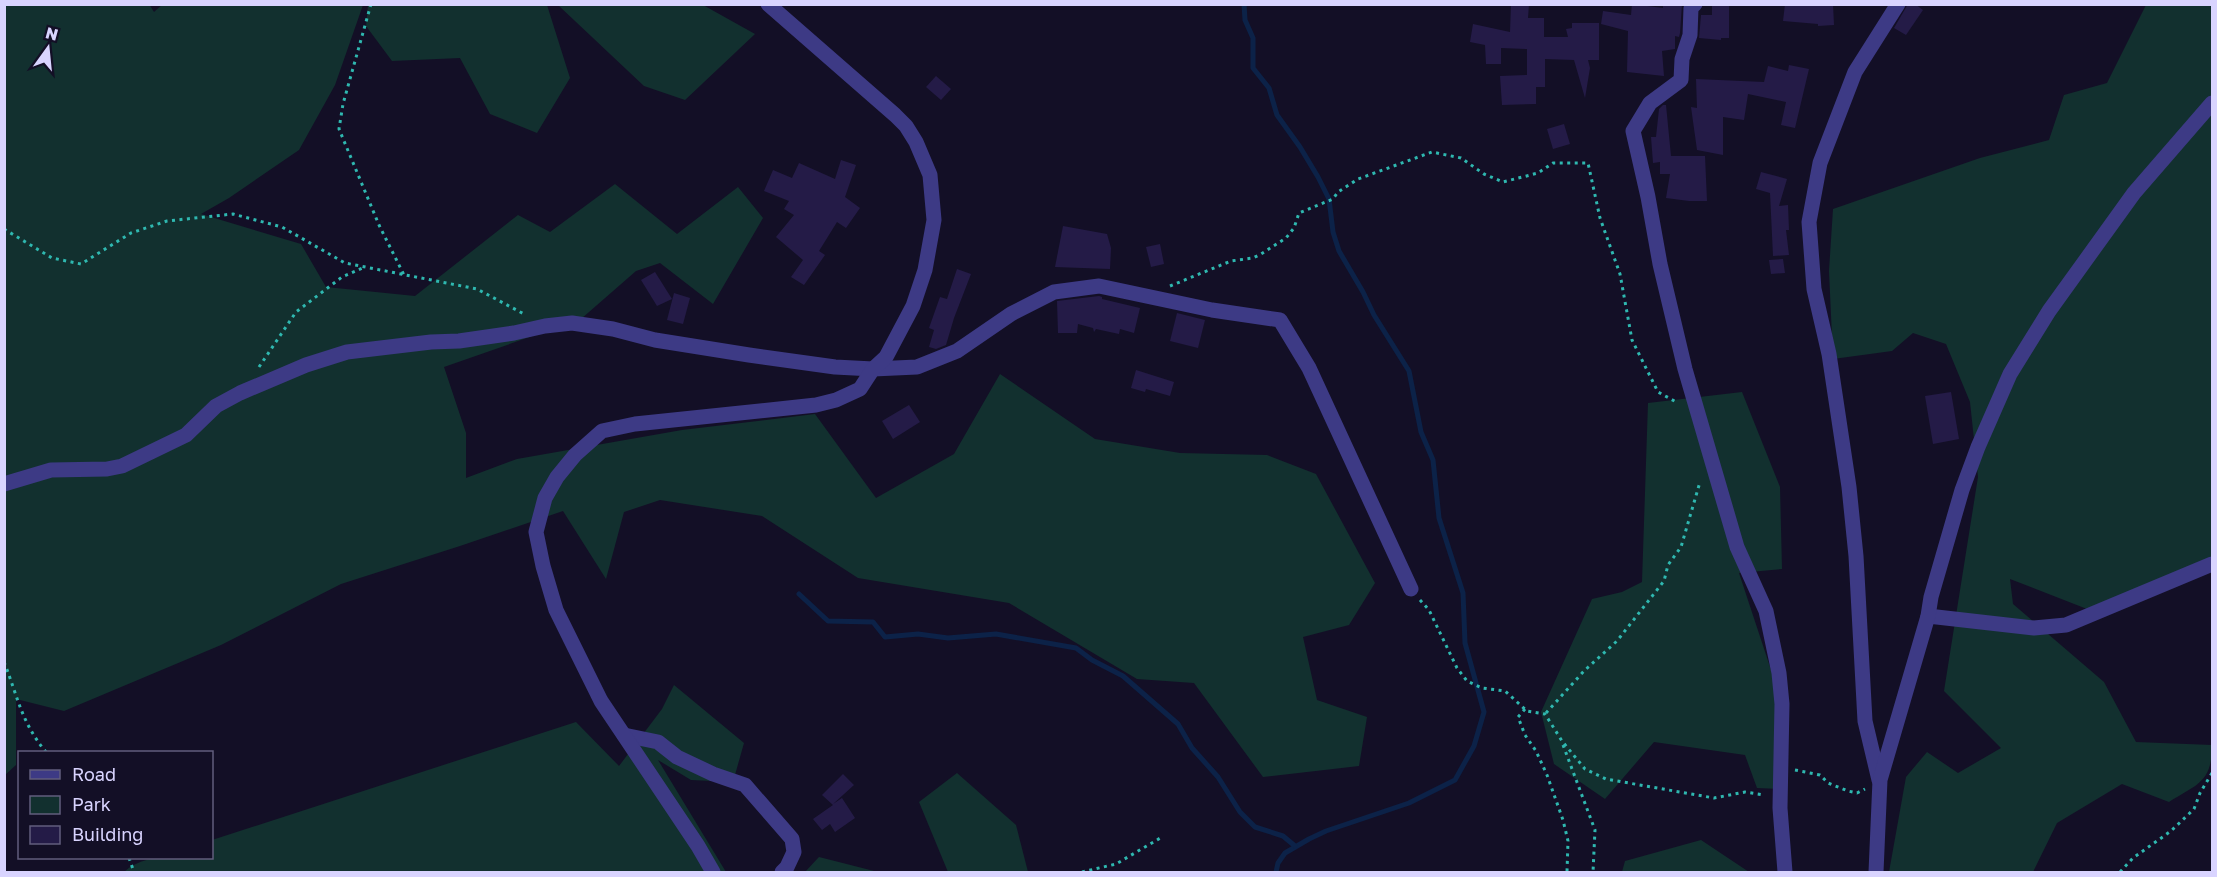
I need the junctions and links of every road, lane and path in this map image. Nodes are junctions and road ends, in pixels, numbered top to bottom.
1 (371, 4) edge
2 (768, 4) edge
3 (1695, 4) edge
4 (1898, 4) edge
5 (2212, 103) edge
6 (4, 229) edge
7 (365, 267) junction
8 (404, 275) junction
9 (1158, 297) junction
10 (544, 326) junction
11 (258, 368) dead end
12 (873, 369) junction
13 (1699, 416) junction
14 (1701, 477) dead end
15 (4, 484) edge
16 (2212, 564) edge
17 (1411, 589) joint
18 (1928, 616) junction
19 (4, 662) edge
20 (1525, 709) junction
21 (1545, 714) junction
22 (624, 735) junction
23 (1562, 741) junction
24 (44, 751) edge
25 (1782, 768) junction
26 (2212, 773) edge
27 (1880, 780) junction
28 (1781, 795) junction
29 (1162, 837) dead end
30 (712, 873) edge
31 (782, 873) edge
32 (1082, 873) edge
33 (1567, 873) edge
34 (1593, 873) edge
35 (1785, 873) edge
36 (1876, 873) edge
37 (2120, 873) edge

1 - 8 path
2 - 12 street
3 - 13 street
4 - 27 street
5 - 18 street
6 - 7 path
7 - 8 path
7 - 11 path
8 - 10 path
9 - 12 street
9 - 13 path
9 - 17 street
10 - 12 street
10 - 15 street
12 - 22 street
13 - 25 street
14 - 21 path
16 - 18 street
17 - 20 path
18 - 27 street
19 - 24 path
20 - 21 path
20 - 33 path
21 - 23 path
22 - 30 street
22 - 31 street
23 - 28 path
23 - 34 path
25 - 27 path
25 - 28 street
26 - 37 path
27 - 36 street
28 - 35 street
29 - 32 path

